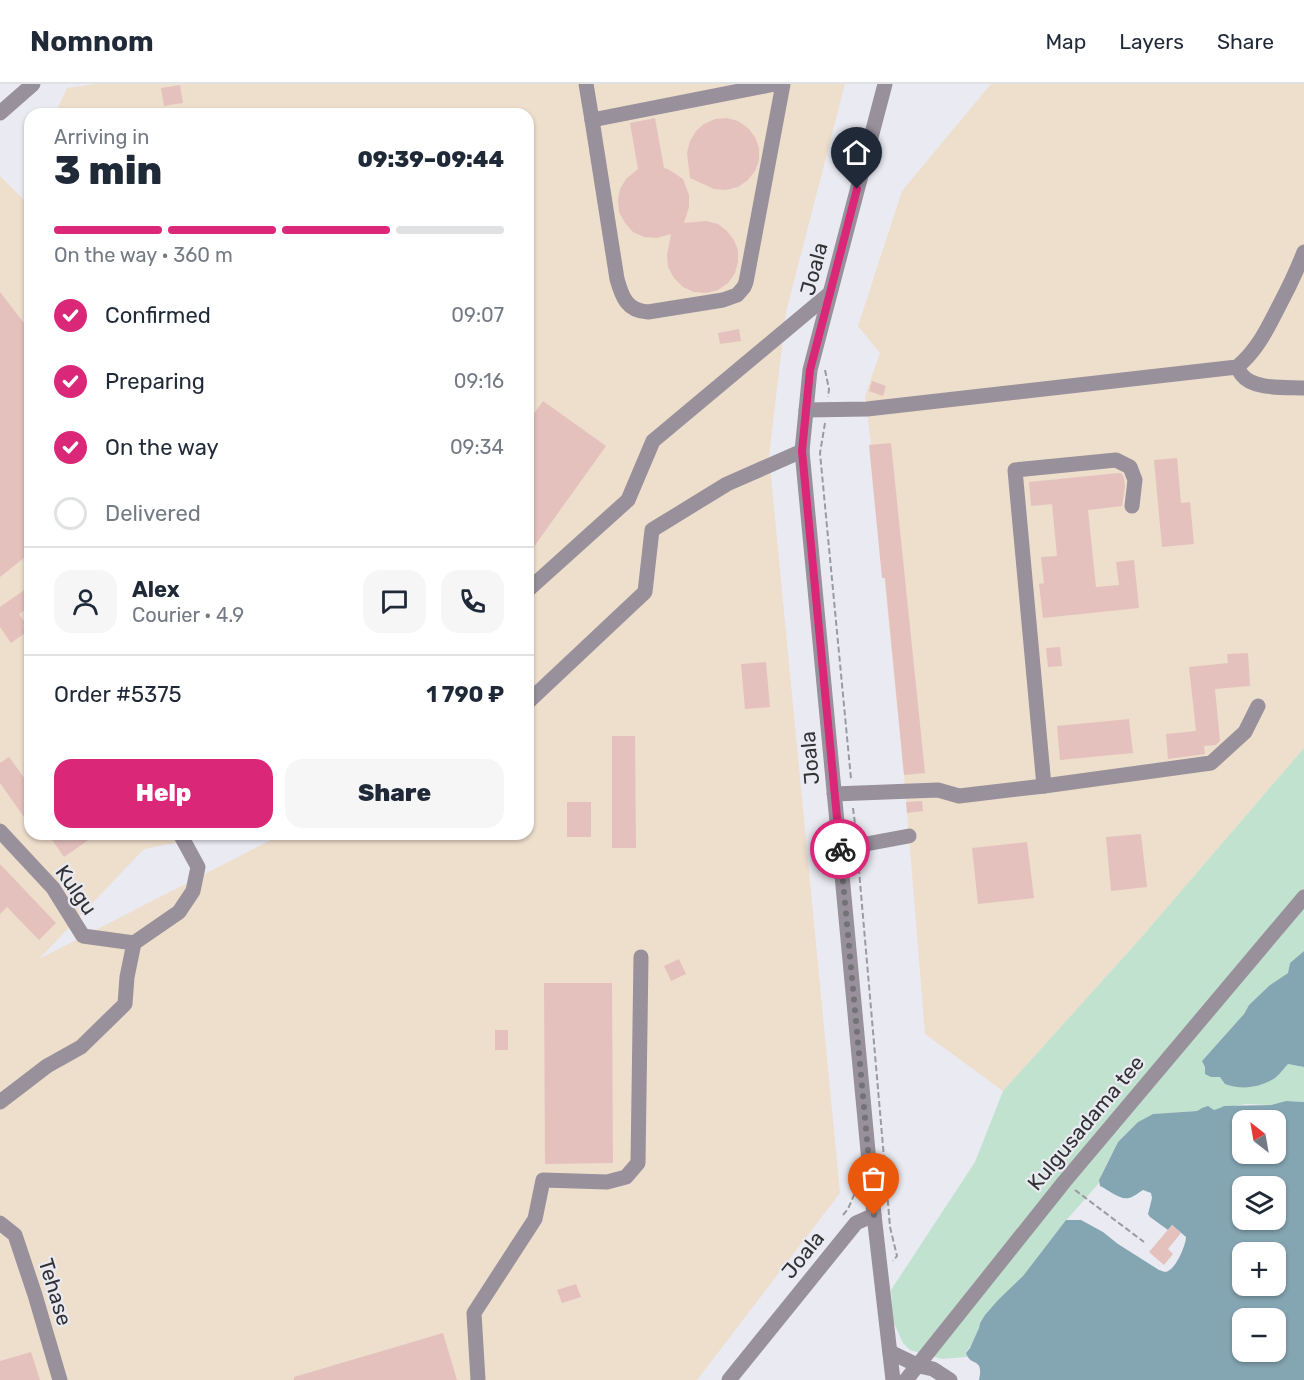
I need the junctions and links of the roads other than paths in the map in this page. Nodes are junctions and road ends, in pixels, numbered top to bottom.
1 (33, 84) edge
2 (586, 84) edge
3 (775, 84) edge
4 (783, 84) edge
5 (885, 84) edge
6 (0, 112) edge
7 (592, 120) junction
8 (1304, 252) edge
9 (829, 294) junction
10 (1237, 367) junction
11 (1304, 388) edge
12 (806, 410) junction
13 (802, 451) junction
14 (1132, 506) dead end
15 (534, 585) edge
16 (534, 696) edge
17 (1258, 706) dead end
18 (1044, 786) junction
19 (834, 794) junction
20 (0, 831) edge
21 (909, 836) dead end
22 (183, 840) edge
23 (840, 849) junction
24 (1304, 897) edge
25 (134, 943) junction
26 (641, 957) dead end
27 (0, 1102) edge
28 (874, 1215) junction
29 (0, 1223) edge
30 (890, 1352) junction
31 (919, 1366) junction
32 (60, 1380) edge
33 (478, 1380) edge
34 (729, 1380) edge
35 (893, 1380) edge
36 (906, 1380) edge
37 (950, 1380) edge

1 - 6 street
2 - 7 street
3 - 7 street
4 - 7 street
5 - 9 street, Joala
8 - 10 street
9 - 12 street, Joala
9 - 15 street
10 - 11 street
10 - 12 street
12 - 13 street, Joala
13 - 16 street
13 - 19 street, Joala
14 - 18 street
17 - 18 street
18 - 19 street
19 - 23 street, Joala
20 - 25 street, Kulgu
21 - 23 street
22 - 25 street
23 - 28 street, Joala
24 - 31 street, Kulgusadama tee
25 - 27 street
26 - 33 street
28 - 30 street
28 - 34 street, Joala
29 - 32 street, Tehase
30 - 31 street
30 - 35 street
31 - 36 street, Kulgusadama tee
31 - 37 street

